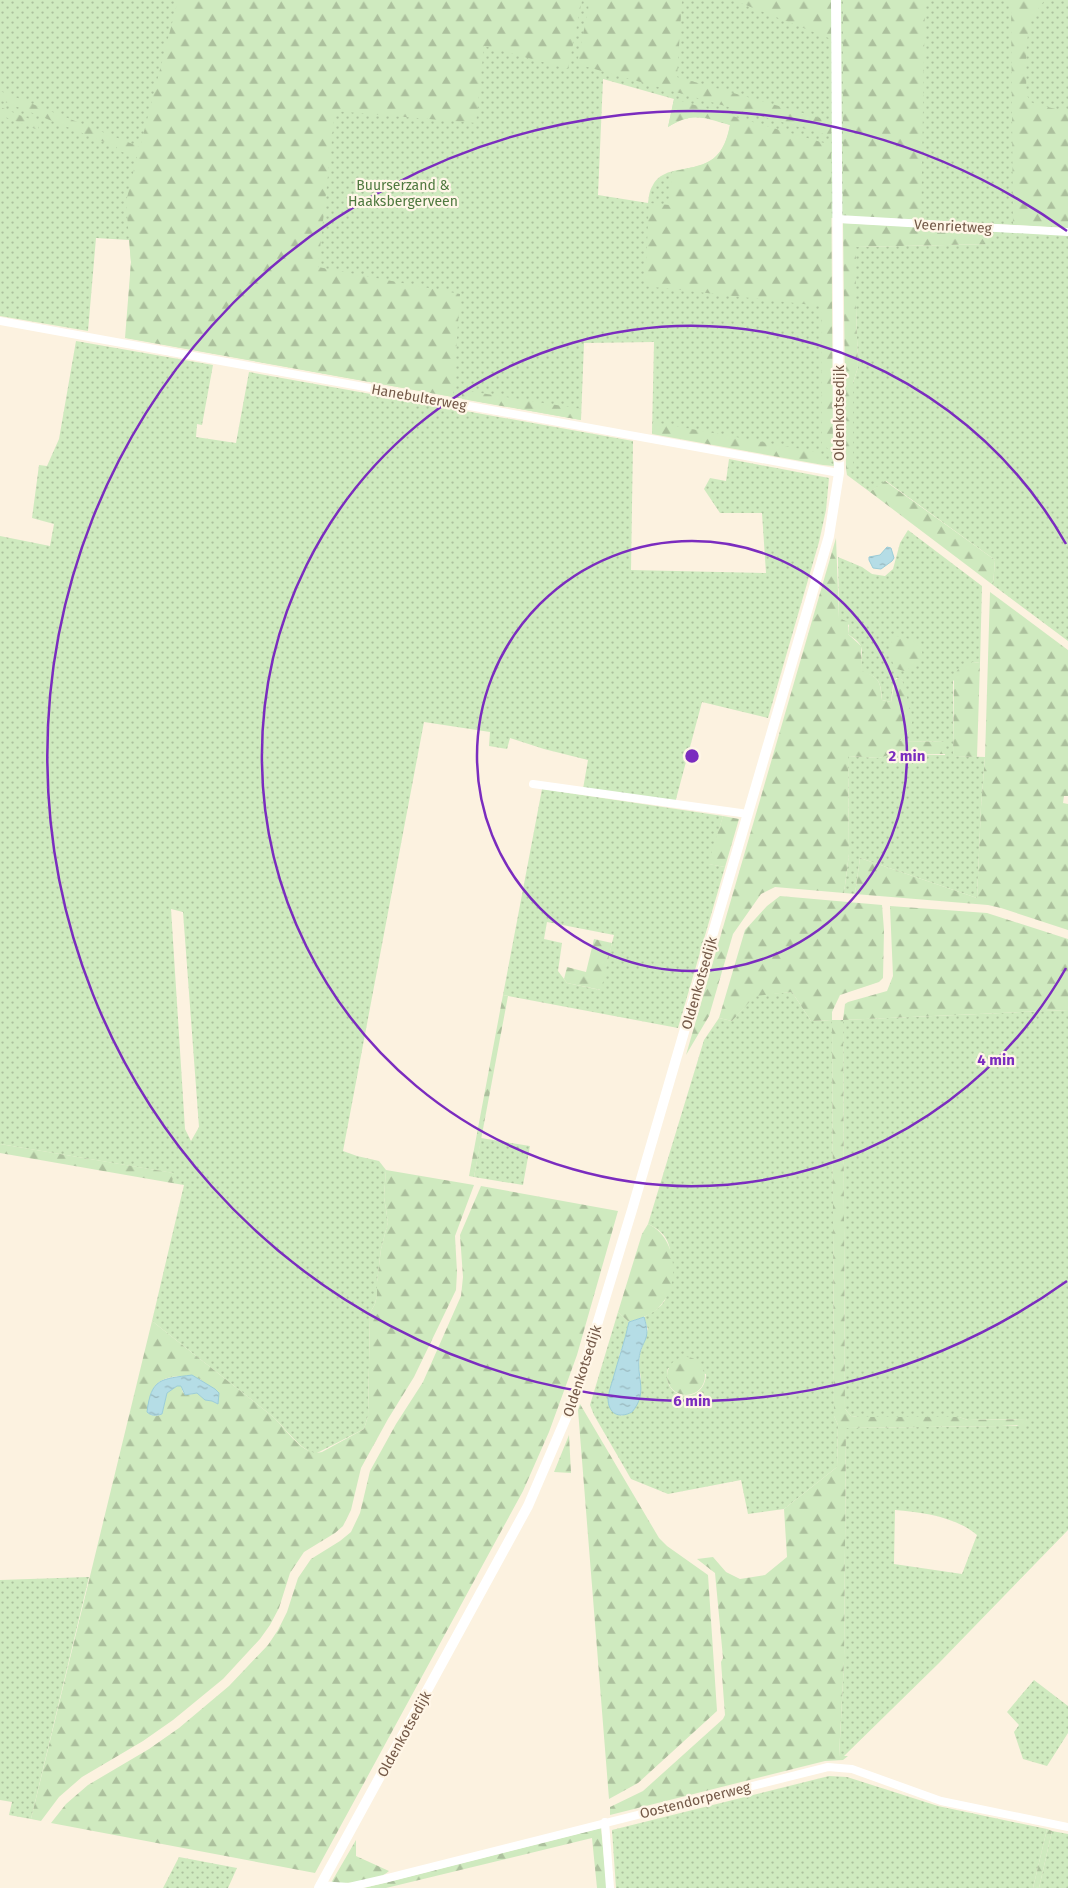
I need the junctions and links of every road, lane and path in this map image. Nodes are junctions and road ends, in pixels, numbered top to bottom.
1 (836, 0) edge
2 (838, 219) junction
3 (1068, 232) edge
4 (0, 321) edge
5 (838, 473) junction
6 (533, 784) dead end
7 (748, 814) junction
8 (605, 1822) junction
9 (1068, 1827) edge
10 (320, 1887) edge
11 (610, 1888) edge

1 - 2 street, Oldenkotsedijk
2 - 3 street, Veenrietweg
2 - 5 street, Oldenkotsedijk
4 - 5 street, Hanebulterweg
5 - 7 street, Oldenkotsedijk
6 - 7 street
7 - 10 street, Oldenkotsedijk
8 - 9 street, Oostendorperweg
8 - 10 street, Oostendorperweg
8 - 11 street

